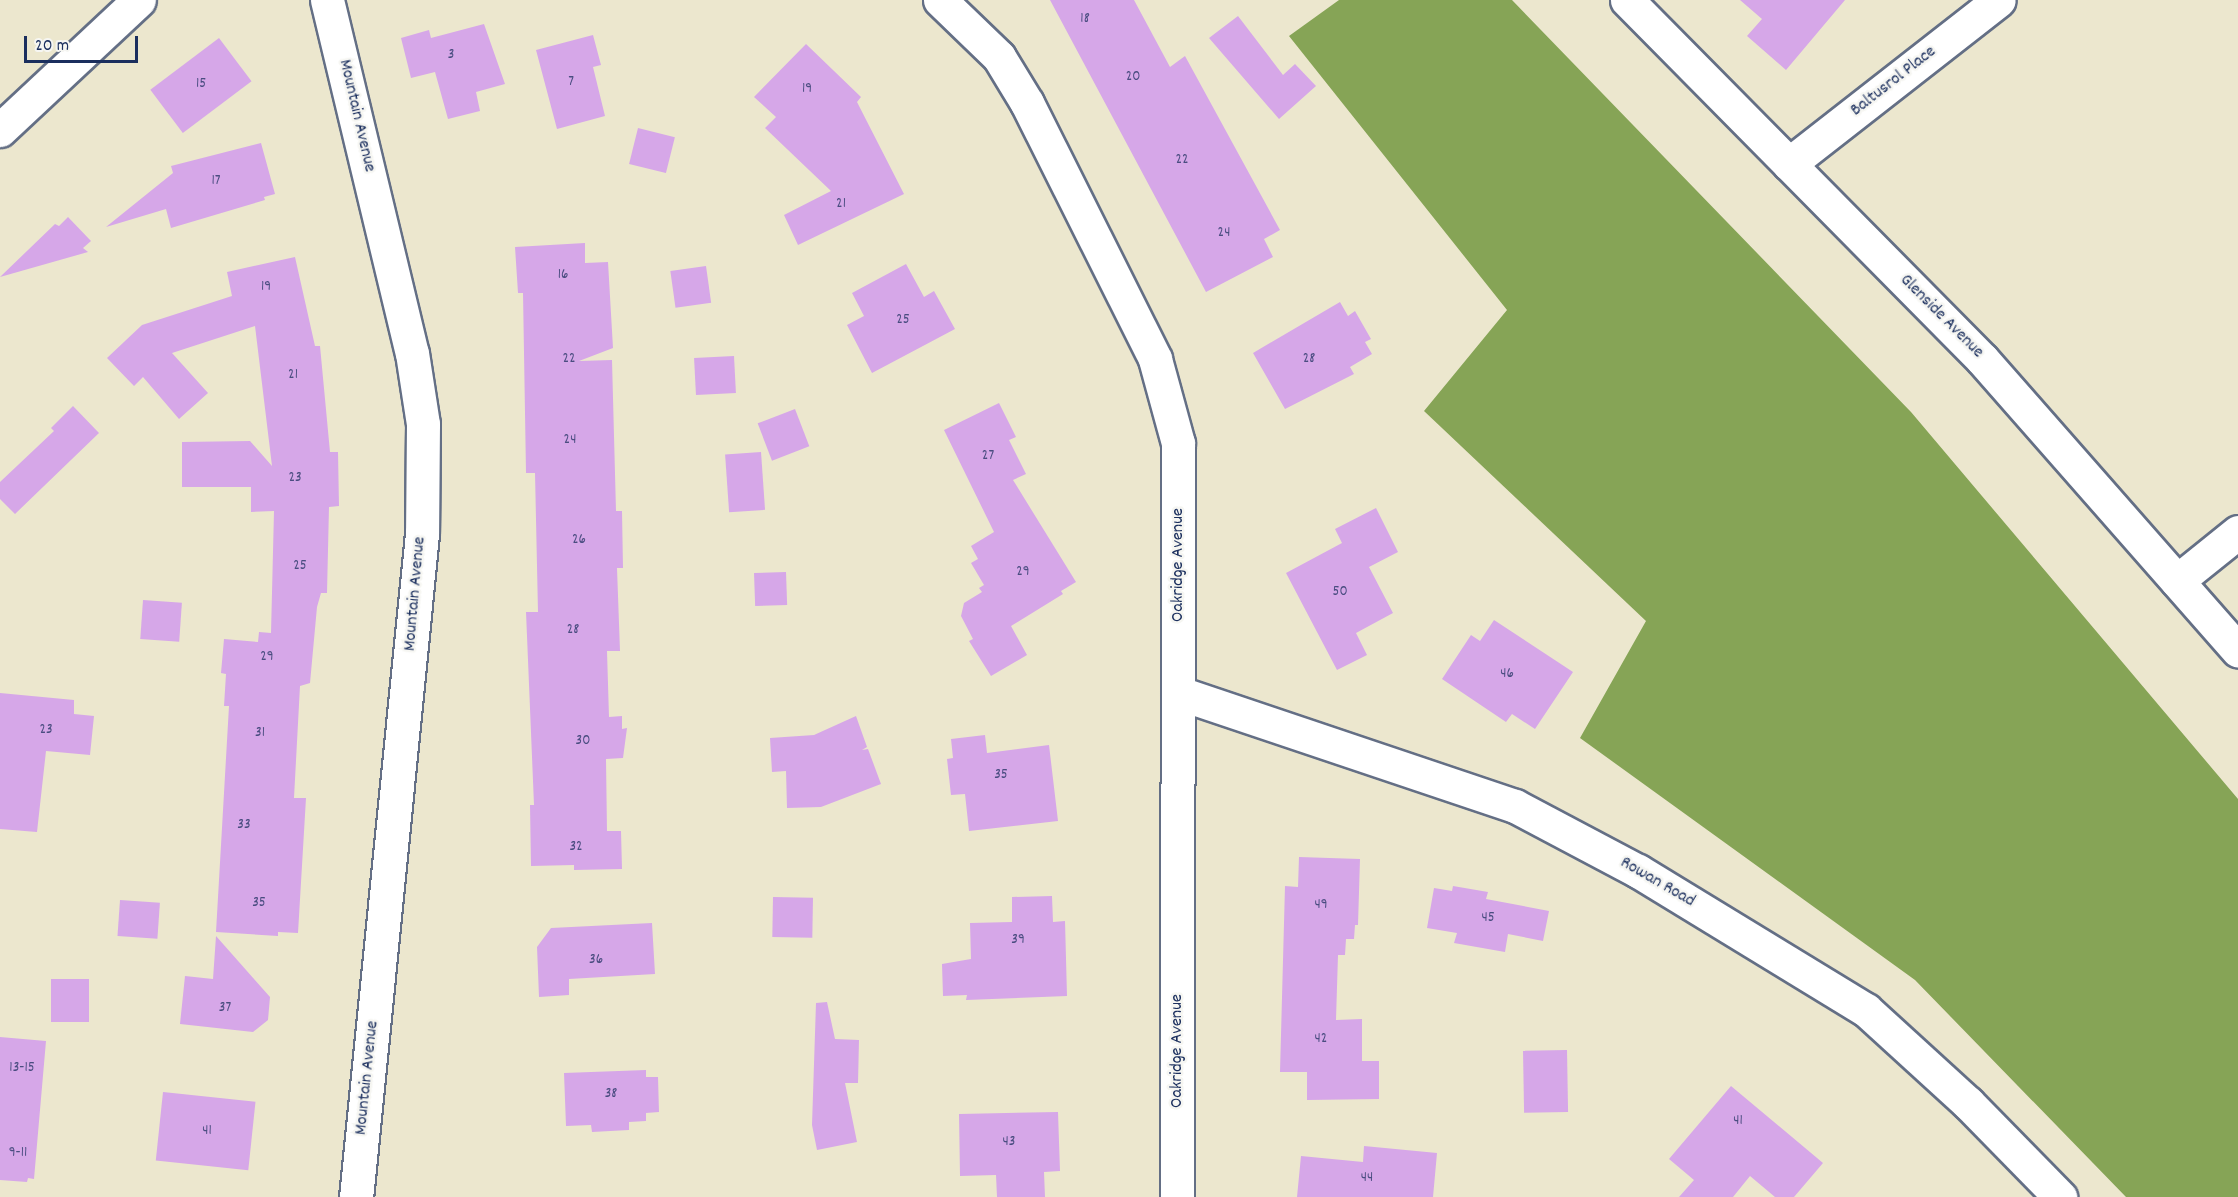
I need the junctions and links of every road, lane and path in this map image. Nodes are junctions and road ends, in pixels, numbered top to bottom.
1 (139, 0) edge
2 (327, 0) edge
3 (939, 0) edge
4 (1627, 0) edge
5 (2000, 0) edge
6 (0, 130) edge
7 (1789, 164) junction
8 (2238, 532) edge
9 (2177, 581) junction
10 (2238, 650) edge
11 (1179, 693) junction
12 (356, 1197) edge
13 (1177, 1197) edge
14 (2060, 1197) edge

1 - 6 street
2 - 12 street, Mountain Avenue
3 - 11 street, Oakridge Avenue
4 - 7 street, Glenside Avenue
5 - 7 street, Baltusrol Place
7 - 9 street, Glenside Avenue
8 - 9 street
9 - 10 street, Glenside Avenue
11 - 13 street, Oakridge Avenue
11 - 14 street, Rowan Road

